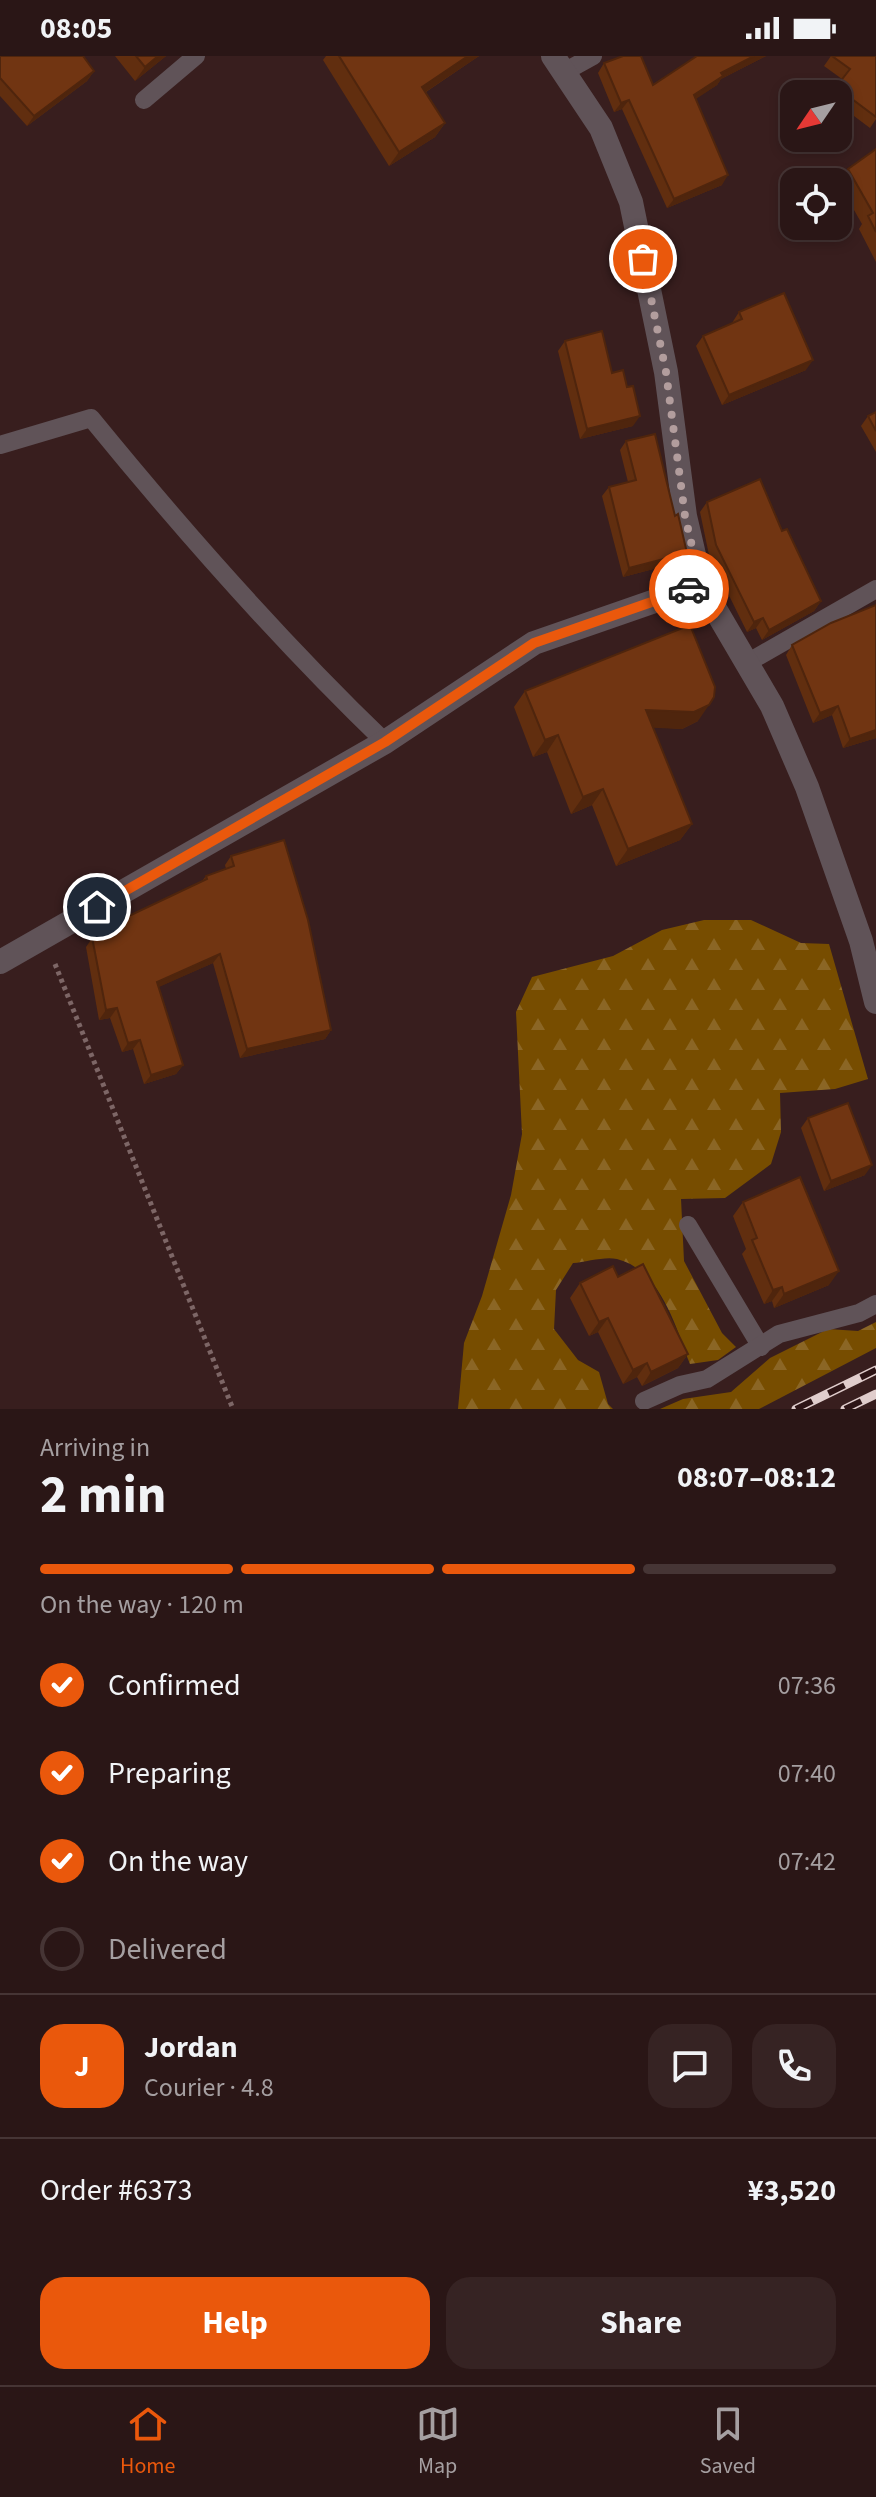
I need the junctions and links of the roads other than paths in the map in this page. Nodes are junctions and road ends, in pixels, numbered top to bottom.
1 (196, 56) edge
2 (593, 56) edge
3 (559, 64) edge
4 (144, 100) dead end
5 (0, 445) edge
6 (701, 585) junction
7 (876, 589) edge
8 (747, 663) junction
9 (385, 742) junction
10 (0, 962) edge
11 (876, 1002) edge
12 (688, 1225) dead end
13 (876, 1304) edge
14 (761, 1347) junction
15 (644, 1401) dead end

1 - 4 lane
2 - 3 lane
3 - 6 street
5 - 9 lane
6 - 8 street
6 - 9 street
7 - 8 lane
8 - 11 street
9 - 10 street
12 - 14 lane
13 - 14 lane
14 - 15 lane

